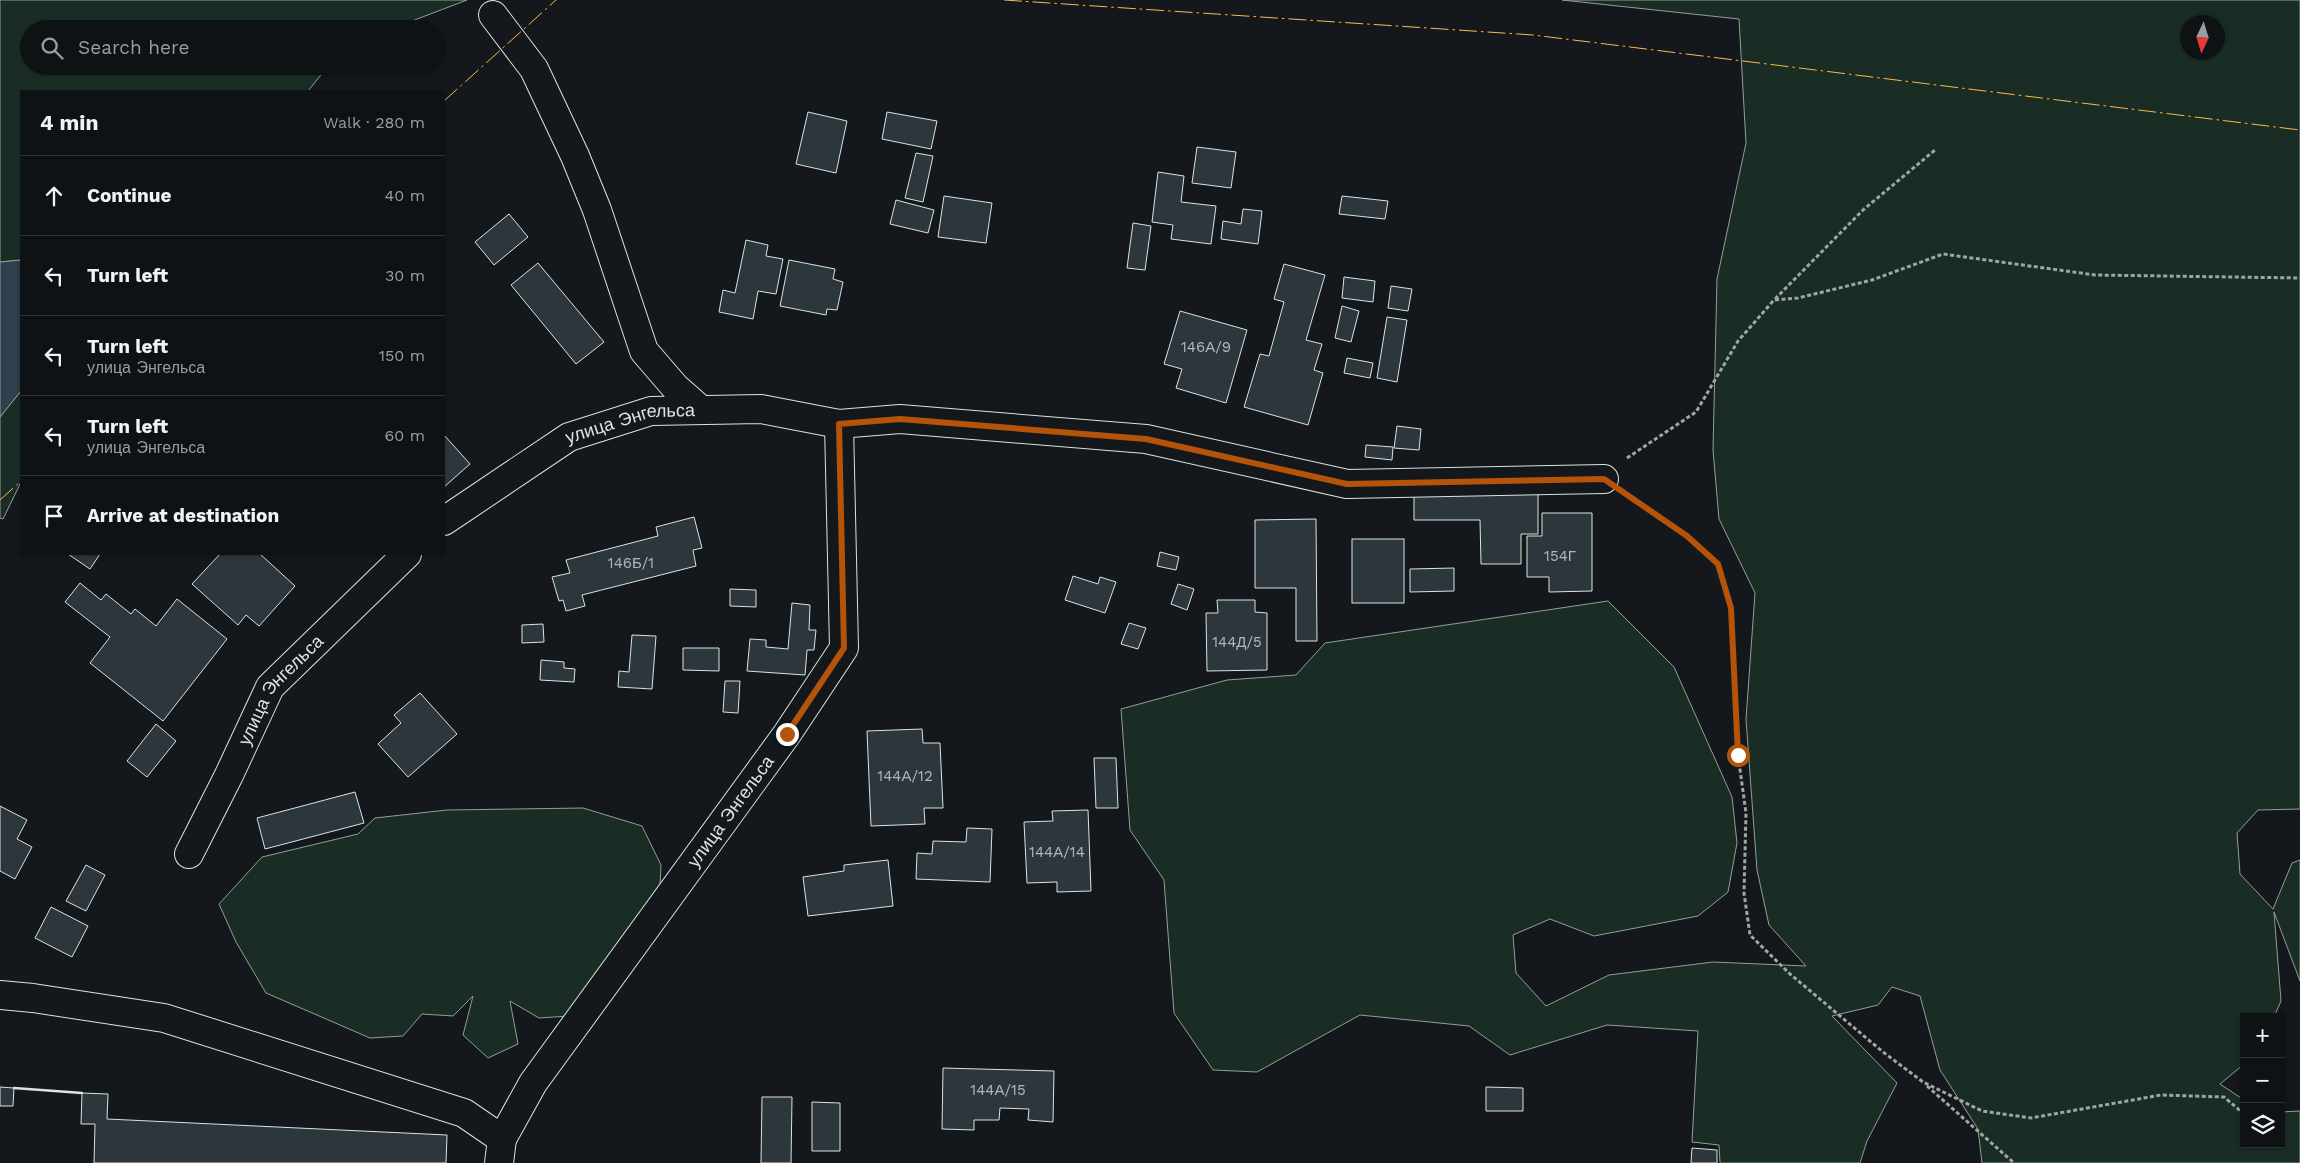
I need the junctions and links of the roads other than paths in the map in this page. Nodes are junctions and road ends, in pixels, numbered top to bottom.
1 (493, 15) dead end
2 (701, 410) junction
3 (839, 424) junction
4 (1604, 479) road end
5 (445, 520) edge
6 (406, 555) edge
7 (188, 854) dead end
8 (0, 995) edge
9 (500, 1151) edge

1 - 2 street
2 - 3 street, улица Энгельса
2 - 5 street, улица Энгельса
3 - 4 street, улица Энгельса
3 - 9 street, улица Энгельса
6 - 7 street, улица Энгельса
8 - 9 street

